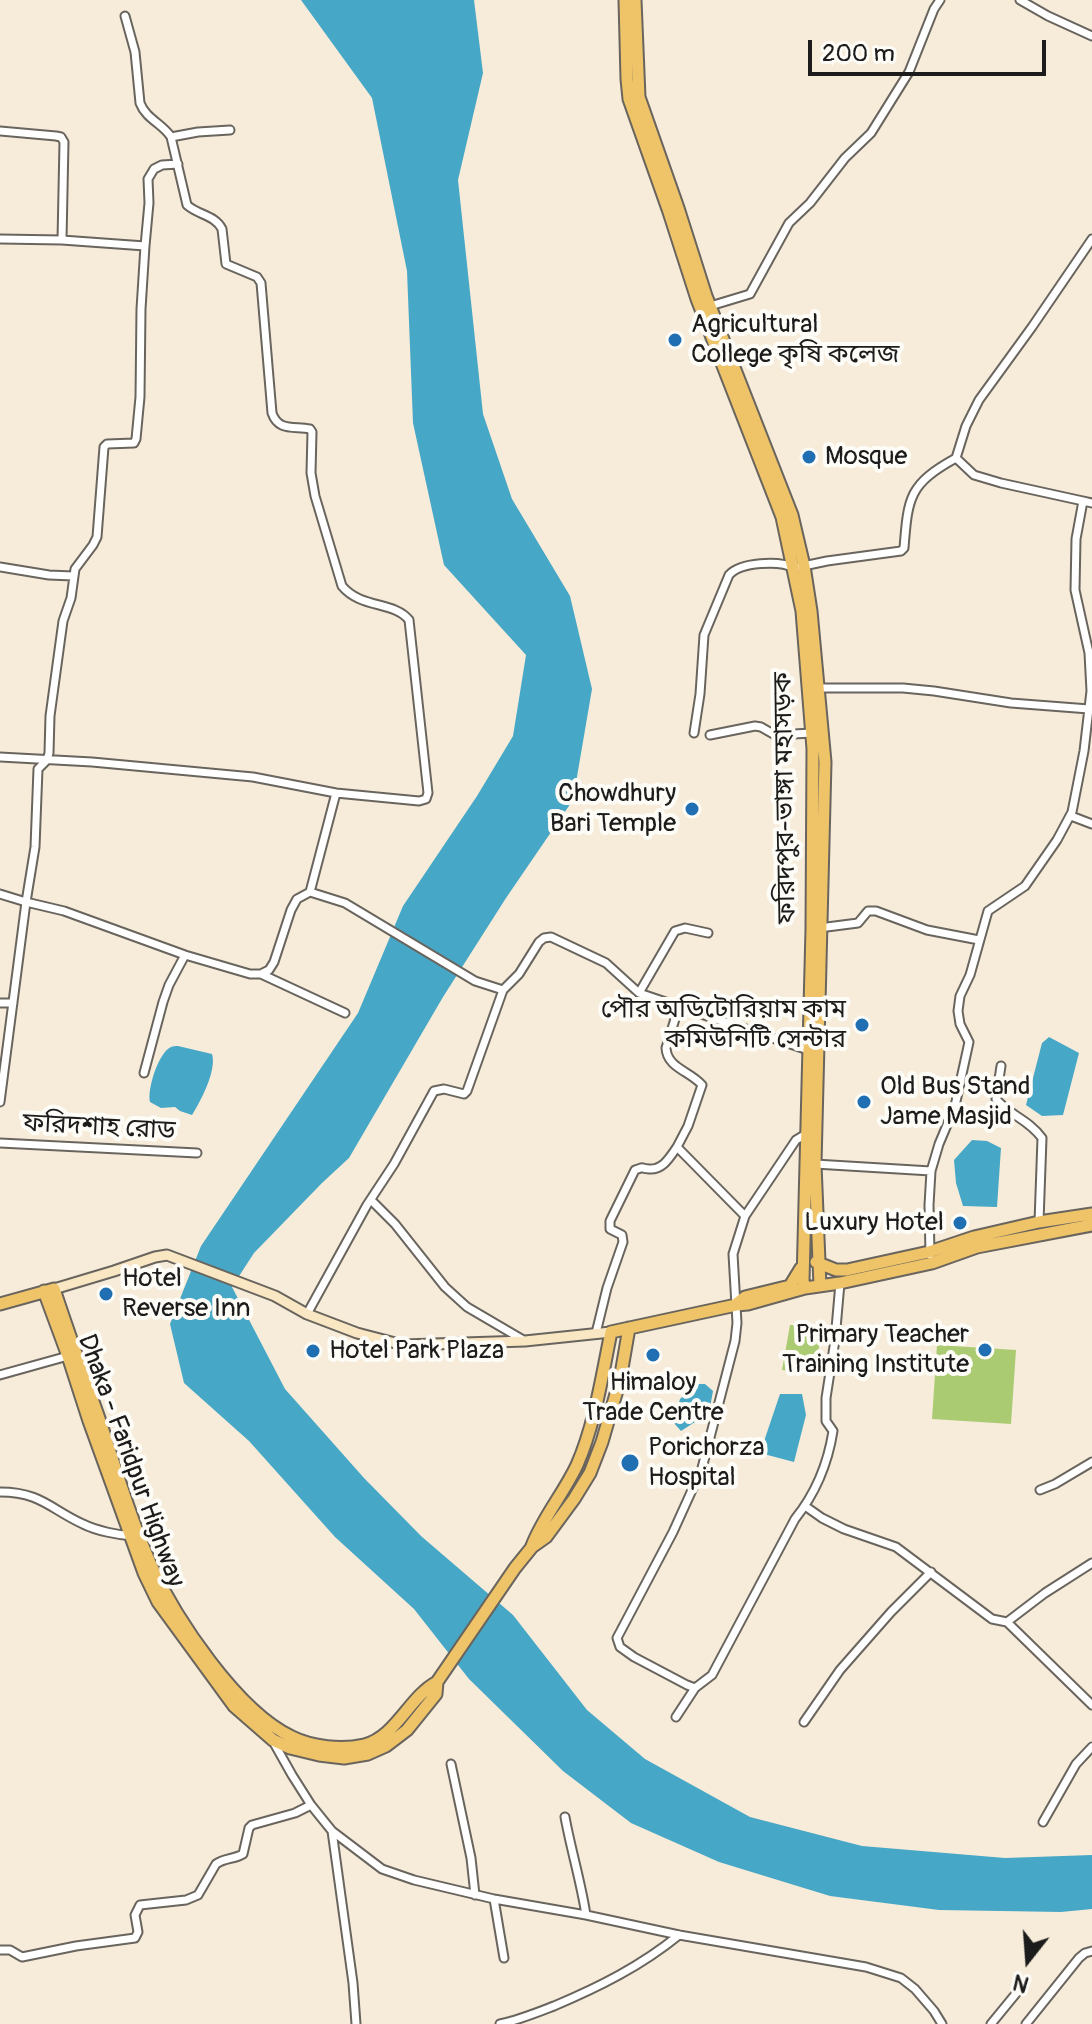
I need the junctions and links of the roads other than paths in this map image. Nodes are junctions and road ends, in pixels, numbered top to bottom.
1 (625, 0) edge
2 (635, 0) edge
3 (940, 0) edge
4 (1020, 0) edge
5 (125, 16) dead end
6 (1092, 36) edge
7 (230, 130) dead end
8 (0, 131) edge
9 (171, 137) junction
10 (178, 164) junction
11 (662, 178) junction
12 (0, 239) edge
13 (1092, 239) edge
14 (62, 240) junction
15 (145, 246) junction
16 (706, 308) junction
17 (956, 458) junction
18 (1083, 501) junction
19 (1092, 503) edge
20 (0, 567) edge
21 (799, 567) junction
22 (73, 576) junction
23 (813, 688) junction
24 (1089, 709) junction
25 (694, 733) dead end
26 (812, 733) junction
27 (710, 735) dead end
28 (0, 757) edge
29 (47, 760) junction
30 (819, 762) junction
31 (336, 793) junction
32 (1071, 816) junction
33 (1092, 824) edge
34 (310, 892) junction
35 (0, 894) edge
36 (26, 902) junction
37 (816, 928) junction
38 (708, 933) dead end
39 (979, 940) junction
40 (185, 955) junction
41 (261, 974) junction
42 (503, 990) junction
43 (639, 993) junction
44 (0, 1003) edge
45 (13, 1003) junction
46 (679, 1006) junction
47 (345, 1013) dead end
48 (813, 1051) junction
49 (1001, 1066) dead end
50 (144, 1073) dead end
51 (0, 1102) edge
52 (806, 1134) junction
53 (0, 1143) edge
54 (677, 1147) junction
55 (197, 1153) dead end
56 (815, 1164) junction
57 (931, 1171) junction
58 (810, 1191) junction
59 (371, 1200) junction
60 (1092, 1214) edge
61 (745, 1216) junction
62 (1039, 1222) junction
63 (1092, 1225) edge
64 (930, 1258) junction
65 (818, 1262) junction
66 (804, 1264) junction
67 (840, 1283) junction
68 (820, 1286) junction
69 (805, 1288) junction
70 (49, 1290) junction
71 (0, 1304) edge
72 (736, 1305) junction
73 (307, 1314) junction
74 (629, 1328) junction
75 (611, 1332) junction
76 (596, 1333) junction
77 (525, 1341) junction
78 (68, 1356) junction
79 (0, 1375) edge
80 (1092, 1462) edge
81 (1040, 1490) dead end
82 (0, 1492) edge
83 (805, 1506) junction
84 (135, 1536) junction
85 (532, 1547) junction
86 (1092, 1563) edge
87 (931, 1572) junction
88 (1007, 1622) junction
89 (437, 1682) junction
90 (695, 1688) junction
91 (1092, 1705) edge
92 (676, 1717) dead end
93 (804, 1722) dead end
94 (278, 1728) junction
95 (273, 1740) junction
96 (1092, 1747) edge
97 (451, 1764) dead end
98 (311, 1805) junction
99 (565, 1817) dead end
100 (1043, 1822) dead end
101 (332, 1831) junction
102 (475, 1895) junction
103 (494, 1899) junction
104 (586, 1915) junction
105 (679, 1935) junction
106 (0, 1950) edge
107 (1092, 1951) edge
108 (504, 1958) dead end
109 (1023, 1985) dead end
110 (517, 2022) edge
111 (356, 2024) edge
112 (500, 2024) edge
113 (942, 2024) edge
114 (991, 2024) edge
115 (1026, 2024) edge

1 - 11 highway, ফরিদপুর-ভাঙ্গা মহাসড়ক
2 - 11 highway, ফরিদপুর-ভাঙ্গা মহাসড়ক
3 - 16 street
4 - 6 street
5 - 9 street
7 - 9 street
8 - 14 street
9 - 10 street
10 - 15 street
10 - 31 street
11 - 16 highway, ফরিদপুর-ভাঙ্গা মহাসড়ক
12 - 14 street
13 - 17 street
14 - 15 street
15 - 22 street
16 - 21 highway, ফরিদপুর-ভাঙ্গা মহাসড়ক
17 - 18 street
17 - 21 street
18 - 19 street
18 - 24 street
20 - 22 street
21 - 23 highway, ফরিদপুর-ভাঙ্গা মহাসড়ক
21 - 25 street
22 - 29 street
23 - 24 street
23 - 26 highway, ফরিদপুর-ভাঙ্গা মহাসড়ক
23 - 30 highway, ফরিদপুর-ভাঙ্গা মহাসড়ক
24 - 32 street
26 - 27 street
26 - 30 highway, ফরিদপুর-ভাঙ্গা মহাসড়ক
28 - 29 street
29 - 31 street
29 - 36 street
30 - 37 highway, ফরিদপুর-ভাঙ্গা মহাসড়ক
31 - 34 street
32 - 33 street
32 - 39 street
34 - 41 street
34 - 42 street
35 - 36 street
36 - 40 street
36 - 45 street
37 - 39 street
37 - 48 highway, ফরিদপুর-ভাঙ্গা মহাসড়ক
38 - 43 street
39 - 57 street
40 - 41 street
40 - 50 street
41 - 47 street
42 - 43 street
42 - 59 street
43 - 46 street
44 - 45 street
45 - 51 street
46 - 48 street
46 - 54 street
48 - 52 highway, ফরিদপুর-ভাঙ্গা মহাসড়ক
48 - 56 highway, ফরিদপুর-ভাঙ্গা মহাসড়ক
49 - 62 street
52 - 58 highway, ফরিদপুর-ভাঙ্গা মহাসড়ক
52 - 61 street
53 - 55 street, ফরিদশাহ রোড
54 - 61 street
54 - 76 street
56 - 57 street
56 - 58 highway, ফরিদপুর-ভাঙ্গা মহাসড়ক
57 - 64 street
58 - 65 highway, ফরিদপুর-ভাঙ্গা মহাসড়ক
58 - 66 highway, ফরিদপুর-ভাঙ্গা মহাসড়ক
59 - 73 street
59 - 77 street
60 - 62 highway
61 - 72 street
62 - 64 highway
63 - 64 highway
64 - 65 highway
64 - 67 highway
65 - 66 highway
65 - 68 highway, ফরিদপুর-ভাঙ্গা মহাসড়ক
66 - 69 highway, ফরিদপুর-ভাঙ্গা মহাসড়ক
66 - 72 highway
67 - 68 highway
67 - 83 street
68 - 69 highway
69 - 72 highway
70 - 71 highway
70 - 73 main road
70 - 78 highway, Dhaka - Faridpur Highway
70 - 84 highway, Dhaka - Faridpur Highway
72 - 74 highway
72 - 90 street
73 - 77 main road
74 - 75 highway
74 - 85 highway
75 - 76 main road
75 - 85 highway
76 - 77 main road
78 - 79 street
78 - 84 highway, Dhaka - Faridpur Highway
80 - 81 street
82 - 84 street
83 - 87 street
83 - 90 street
84 - 94 highway, Dhaka - Faridpur Highway
84 - 95 highway, Dhaka - Faridpur Highway
85 - 89 highway, Dhaka - Faridpur Highway
86 - 88 street
87 - 88 street
87 - 93 street
88 - 91 street
89 - 94 highway, Dhaka - Faridpur Highway
89 - 95 highway, Dhaka - Faridpur Highway
90 - 92 street
94 - 95 street
95 - 98 street
96 - 100 street
97 - 102 street
98 - 101 street
98 - 106 street
99 - 104 street
101 - 102 street
101 - 111 street
102 - 103 street
103 - 104 street
103 - 108 street
104 - 105 street
105 - 110 street
105 - 113 street
107 - 115 street
109 - 114 street
110 - 112 street

